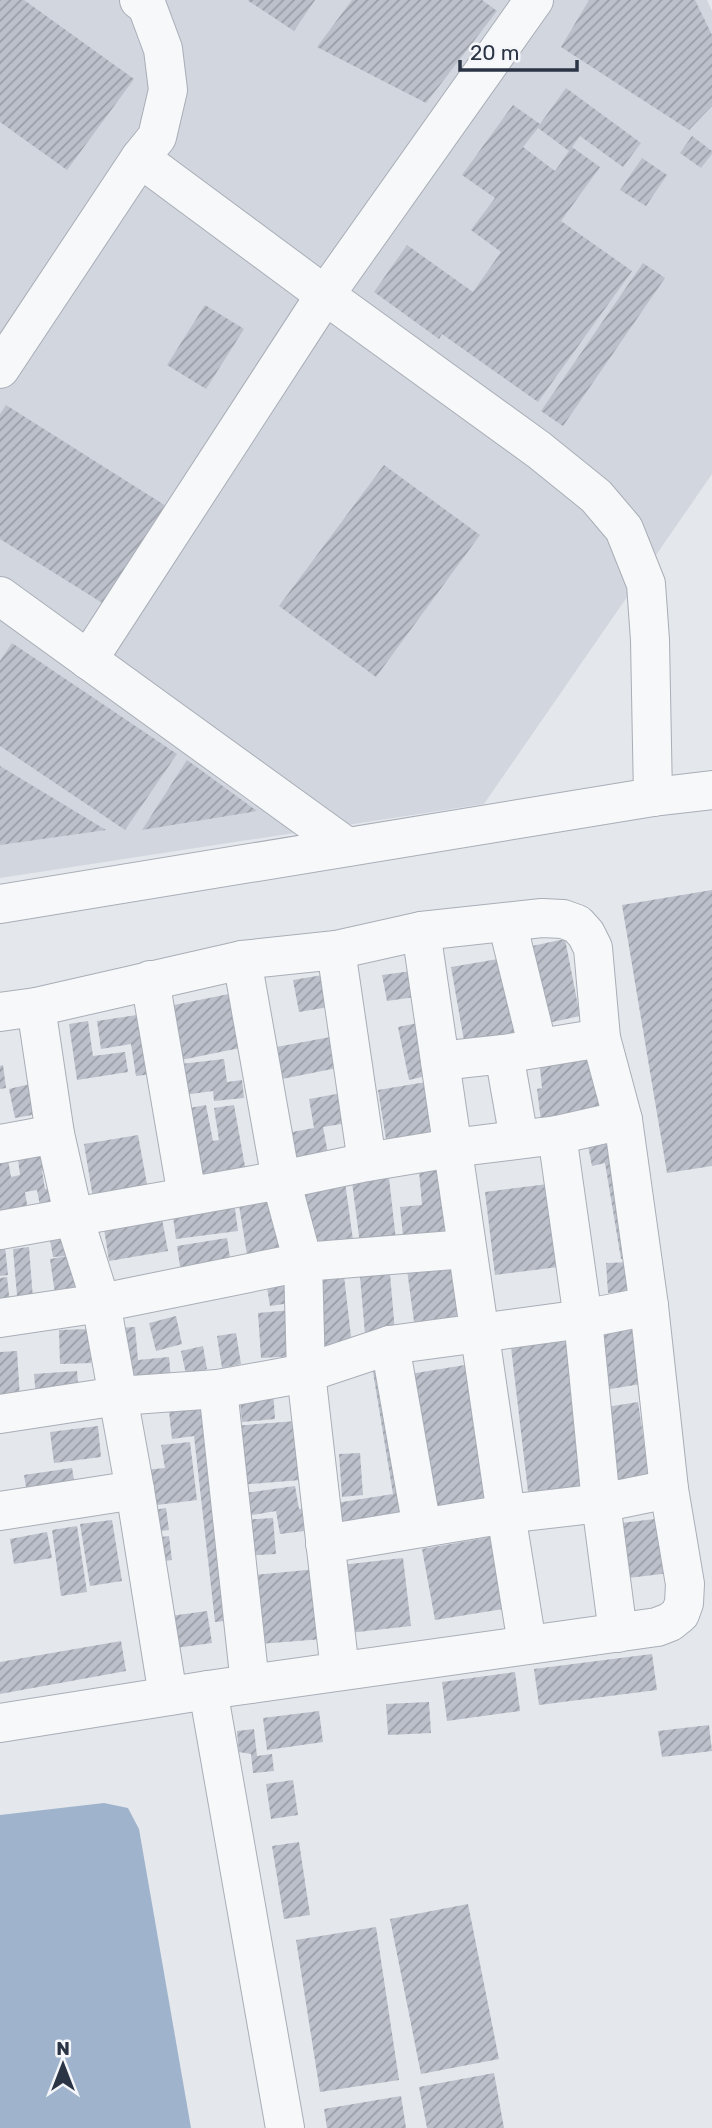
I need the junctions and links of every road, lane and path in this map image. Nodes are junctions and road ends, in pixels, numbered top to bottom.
1 (534, 0) edge
2 (146, 2) edge
3 (140, 158) junction
4 (325, 295) junction
5 (0, 369) edge
6 (0, 596) edge
7 (88, 660) junction
8 (712, 790) edge
9 (653, 797) junction
10 (347, 847) junction
11 (0, 904) edge
12 (507, 922) junction
13 (421, 931) junction
14 (336, 950) junction
15 (242, 960) junction
16 (150, 980) junction
17 (18, 1009) edge
18 (601, 1038) junction
19 (521, 1051) junction
20 (440, 1061) junction
21 (623, 1119) junction
22 (55, 1134) junction
23 (557, 1135) junction
24 (519, 1139) junction
25 (0, 1144) edge
26 (452, 1148) junction
27 (367, 1162) junction
28 (281, 1180) junction
29 (187, 1196) junction
30 (74, 1218) junction
31 (0, 1230) edge
32 (466, 1249) junction
33 (303, 1262) junction
34 (101, 1303) junction
35 (649, 1306) junction
36 (0, 1318) edge
37 (583, 1319) junction
38 (479, 1332) junction
39 (390, 1345) junction
40 (306, 1373) junction
41 (219, 1388) junction
42 (118, 1396) junction
43 (0, 1414) edge
44 (669, 1489) junction
45 (135, 1490) junction
46 (601, 1503) junction
47 (0, 1511) edge
48 (506, 1514) junction
49 (422, 1528) junction
50 (325, 1544) junction
51 (618, 1633) junction
52 (527, 1644) junction
53 (340, 1671) junction
54 (250, 1684) junction
55 (208, 1690) junction
56 (168, 1696) junction
57 (0, 1723) edge
58 (285, 2128) edge

1 - 4 street
2 - 3 street
3 - 4 street
3 - 5 street
4 - 7 street
4 - 9 street
6 - 7 street
7 - 10 street
8 - 9 street
9 - 10 street
10 - 11 street
12 - 13 street
12 - 18 street
12 - 19 street
13 - 14 street
13 - 20 street
14 - 15 street
14 - 27 street
15 - 16 street
15 - 28 street
16 - 17 street
16 - 29 street
17 - 22 street
18 - 19 street
18 - 21 street
19 - 20 street
19 - 24 street
20 - 26 street
21 - 23 street
21 - 35 street
22 - 25 street
22 - 30 street
23 - 24 street
23 - 37 street
24 - 26 street
26 - 27 street
26 - 32 street
27 - 28 street
28 - 29 street
28 - 33 street
29 - 30 street
30 - 31 street
30 - 34 street
32 - 33 street
32 - 38 street
33 - 34 street
33 - 40 street
34 - 36 street
34 - 42 street
35 - 37 street
35 - 44 street
37 - 38 street
37 - 46 street
38 - 39 street
38 - 48 street
39 - 40 street
39 - 49 street
40 - 41 street
40 - 50 street
41 - 42 street
41 - 54 street
42 - 43 street
42 - 45 street
44 - 46 street
44 - 51 street
45 - 47 street
45 - 56 street
46 - 48 street
46 - 51 street
48 - 49 street
48 - 52 street
49 - 50 street
50 - 53 street
51 - 52 street
52 - 53 street
53 - 54 street
54 - 55 street
55 - 56 street
55 - 58 street
56 - 57 street

